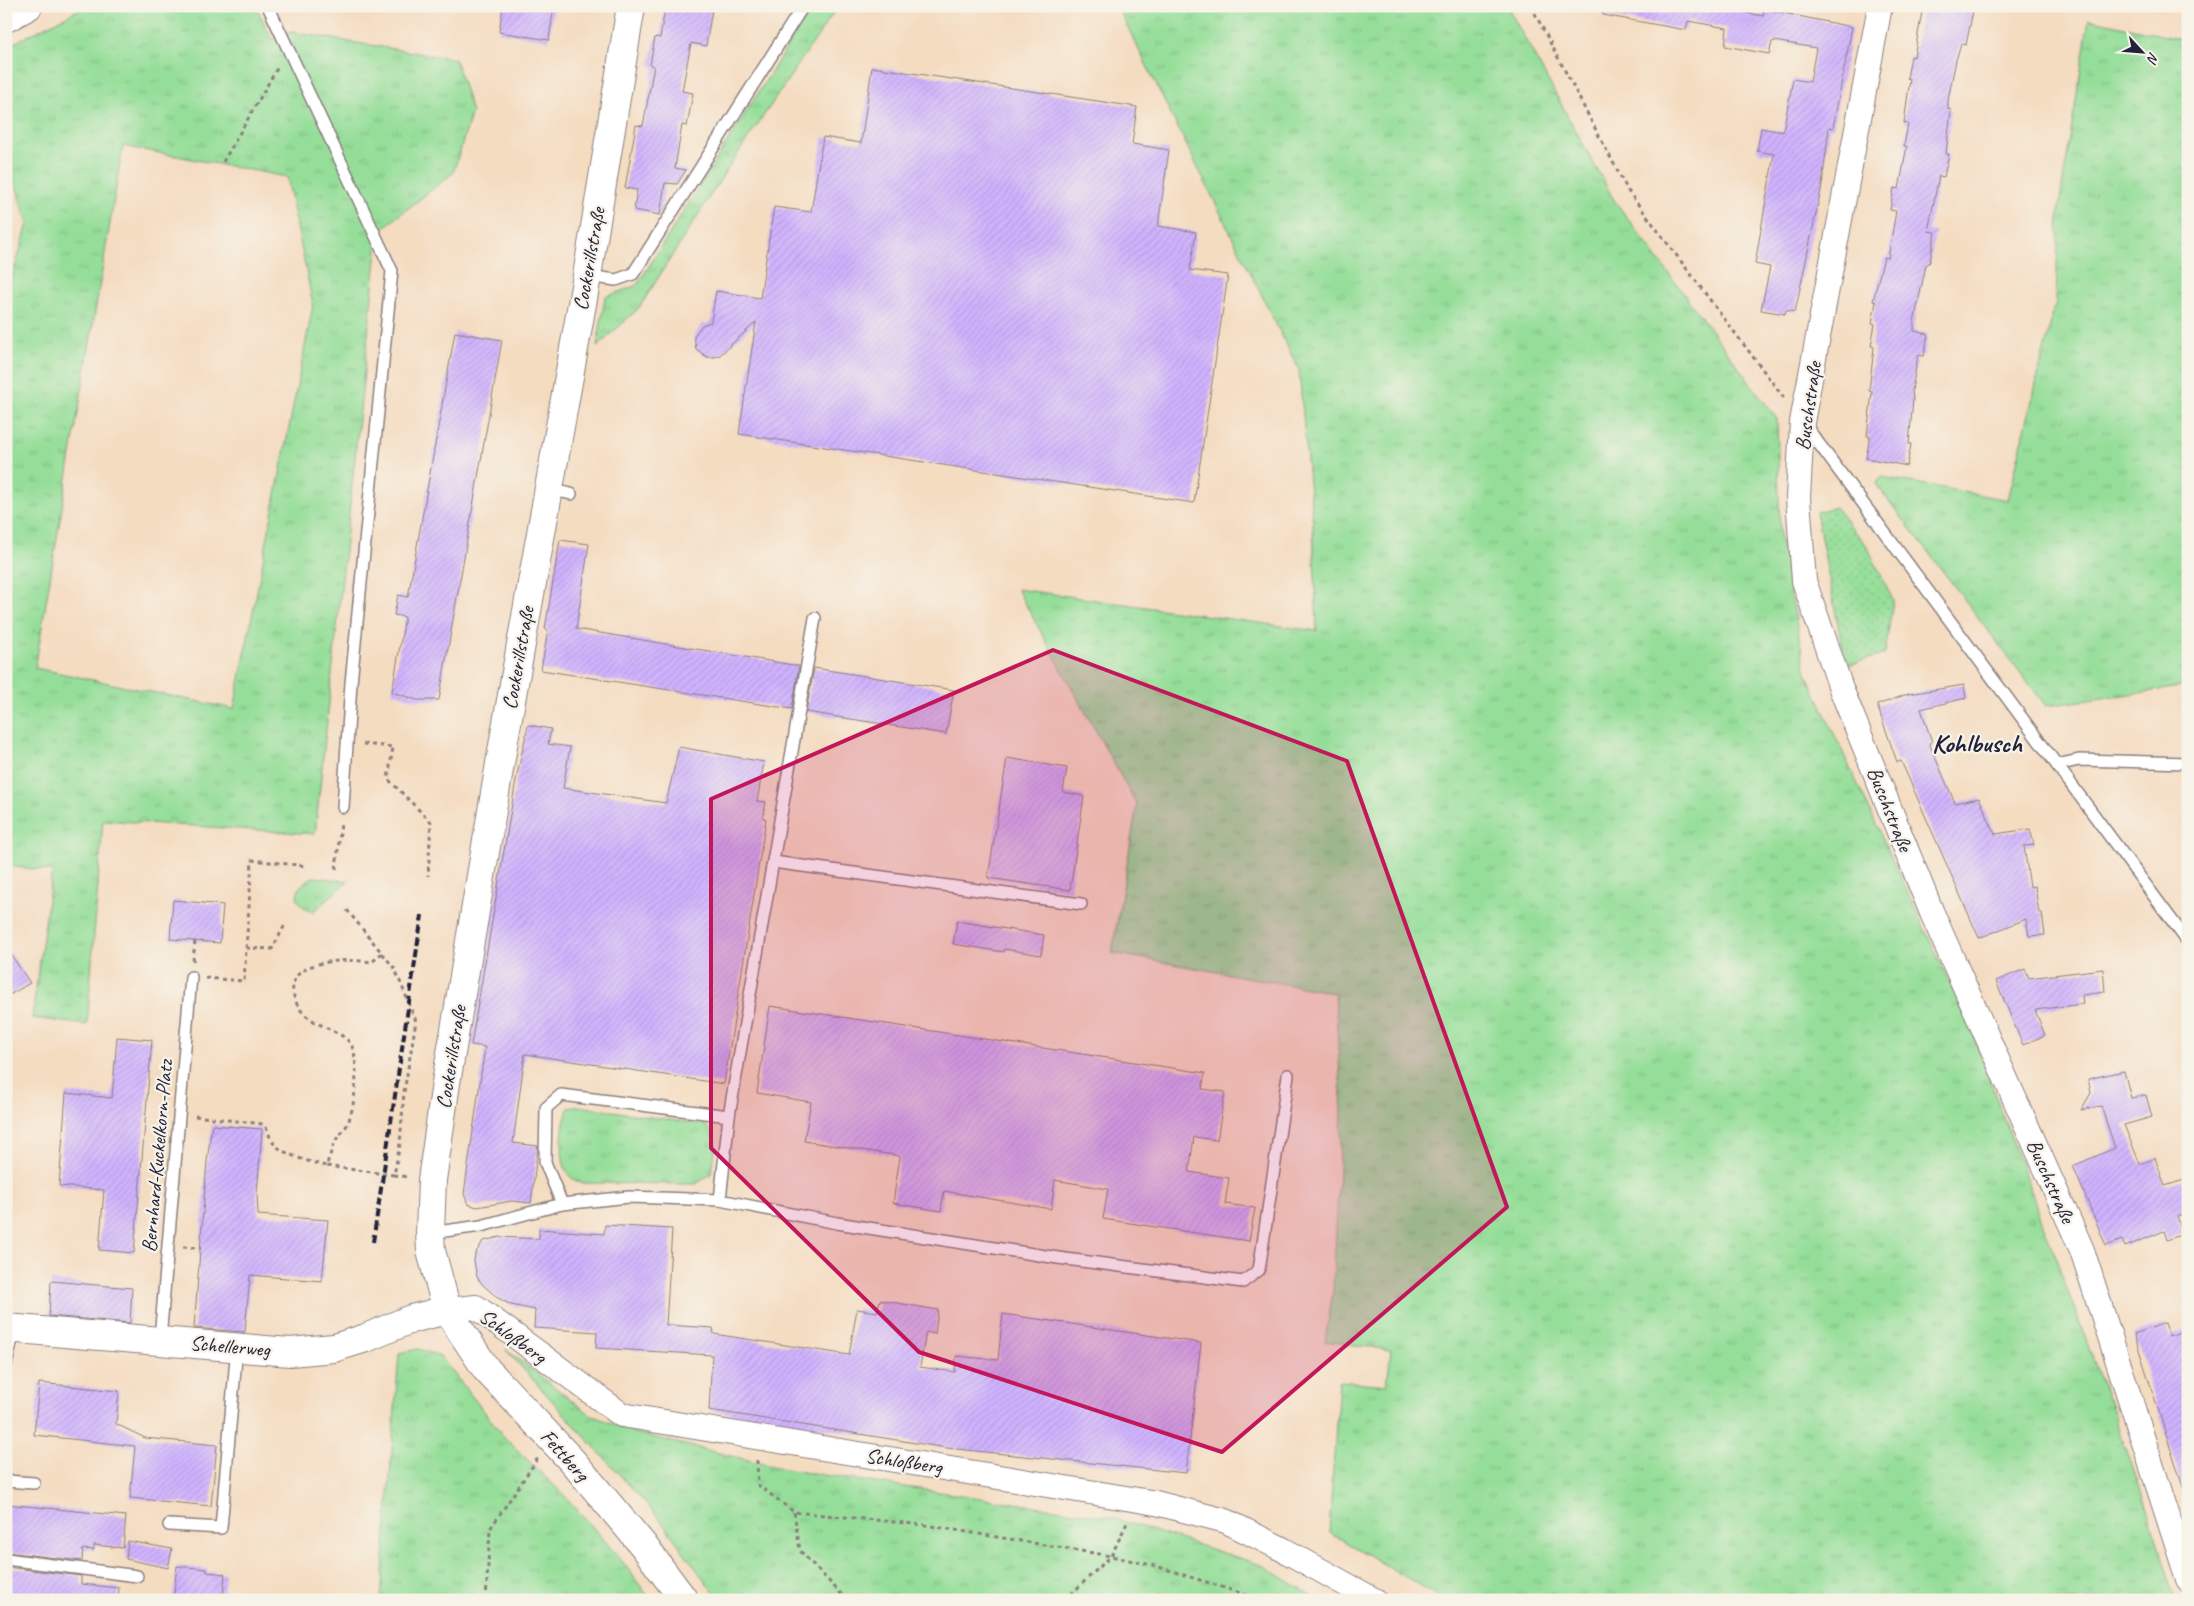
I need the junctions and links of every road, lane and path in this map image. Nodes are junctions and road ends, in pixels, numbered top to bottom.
1 (28, 6) edge
2 (268, 6) edge
3 (631, 6) edge
4 (803, 6) edge
5 (1531, 6) edge
6 (1880, 6) edge
7 (6, 18) edge
8 (288, 50) junction
9 (223, 162) dead end
10 (587, 276) junction
11 (1802, 422) junction
12 (816, 618) dead end
13 (347, 743) junction
14 (2188, 763) edge
15 (2057, 765) junction
16 (343, 807) dead end
17 (340, 828) dead end
18 (774, 862) junction
19 (306, 866) dead end
20 (336, 868) dead end
21 (428, 876) dead end
22 (1081, 904) dead end
23 (347, 910) dead end
24 (286, 922) dead end
25 (195, 941) dead end
26 (2188, 942) edge
27 (246, 948) junction
28 (382, 953) junction
29 (191, 976) junction
30 (1288, 1075) dead end
31 (179, 1115) junction
32 (729, 1116) junction
33 (326, 1166) junction
34 (394, 1175) junction
35 (432, 1180) junction
36 (720, 1200) junction
37 (562, 1204) junction
38 (430, 1233) junction
39 (447, 1310) junction
40 (10, 1328) edge
41 (160, 1339) junction
42 (237, 1347) junction
43 (6, 1365) edge
44 (756, 1437) junction
45 (550, 1438) junction
46 (6, 1481) edge
47 (34, 1483) dead end
48 (1138, 1500) junction
49 (794, 1512) junction
50 (169, 1525) dead end
51 (1111, 1556) junction
52 (6, 1559) edge
53 (138, 1576) dead end
54 (2188, 1579) edge
55 (486, 1600) edge
56 (684, 1600) edge
57 (847, 1600) edge
58 (1065, 1600) edge
59 (1255, 1600) edge
60 (1374, 1600) edge

1 - 7 main road
2 - 8 lane
3 - 10 main road, Cockerillstraße
4 - 10 lane
5 - 11 path
6 - 11 street, Buschstraße
8 - 9 path
8 - 13 lane
10 - 35 main road, Cockerillstraße
11 - 15 lane
11 - 54 street, Buschstraße
12 - 18 lane
13 - 16 lane
13 - 21 path
14 - 15 lane
15 - 26 lane
17 - 20 path
18 - 22 lane
18 - 32 lane
19 - 27 path
23 - 28 path
24 - 27 path
25 - 29 path
27 - 29 path
28 - 33 path
28 - 34 path
29 - 31 lane, Bernhard-Kuckelkorn-Platz
30 - 36 lane
31 - 33 path
31 - 41 lane, Bernhard-Kuckelkorn-Platz
32 - 36 lane
32 - 37 lane
33 - 34 path
34 - 35 path
35 - 38 main road, Cockerillstraße
36 - 37 lane
37 - 38 lane
38 - 39 main road, Cockerillstraße
39 - 42 main road, Schellerweg
39 - 44 street, Schloßberg
39 - 45 main road, Fettberg
40 - 41 main road, Schellerweg
40 - 43 lane
41 - 42 main road, Schellerweg
42 - 50 lane
44 - 48 street, Schloßberg
44 - 49 path
45 - 55 path
45 - 56 main road, Fettberg
46 - 47 lane
48 - 51 path
48 - 60 street, Schloßberg
49 - 51 path
49 - 57 path
51 - 58 path
51 - 59 path
52 - 53 lane

